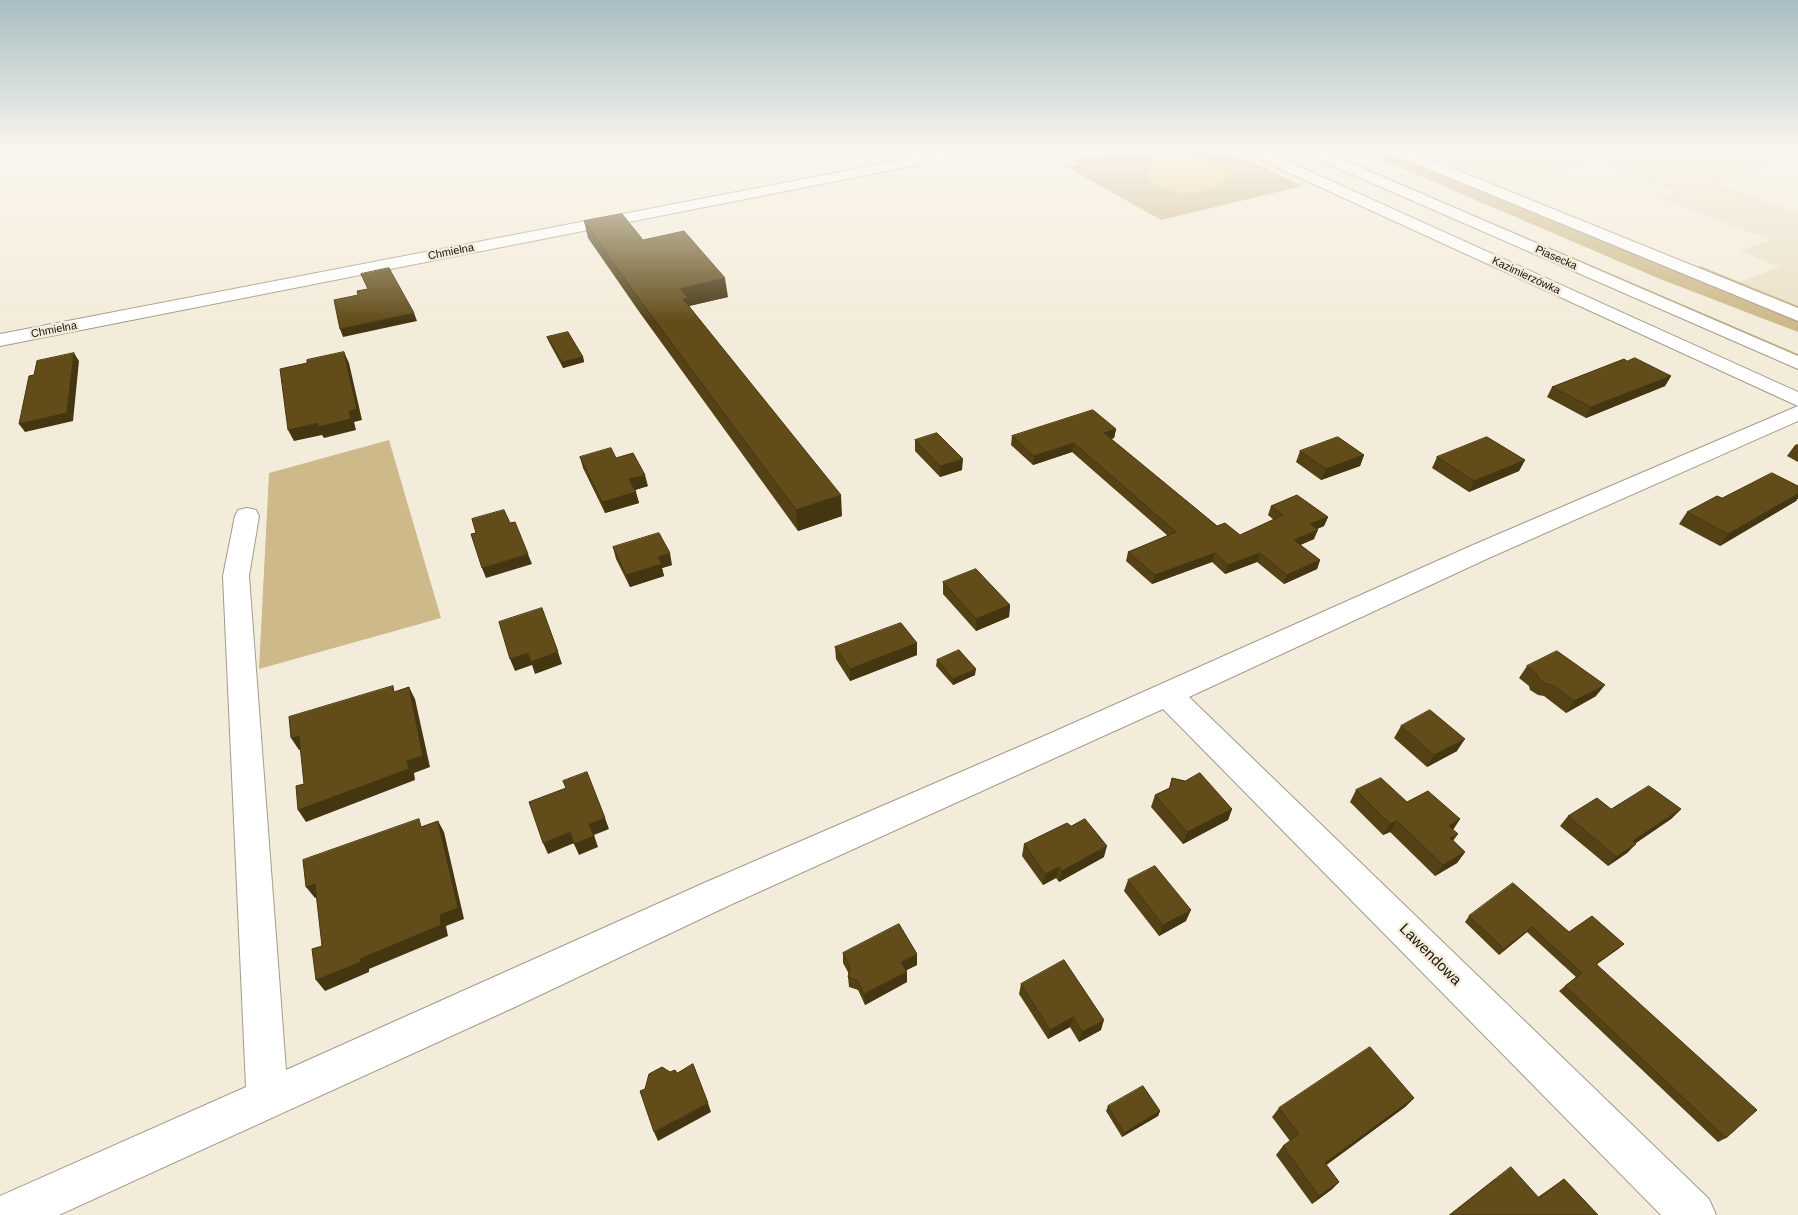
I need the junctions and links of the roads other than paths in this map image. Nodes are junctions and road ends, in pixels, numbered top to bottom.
1 (650, 209) edge
2 (1379, 209) edge
3 (1443, 209) edge
4 (1472, 209) edge
5 (1538, 209) edge
6 (1798, 315) edge
7 (0, 340) edge
8 (1798, 348) edge
9 (1798, 363) edge
10 (1798, 400) edge
11 (1798, 413) edge
12 (247, 516) dead end
13 (1167, 694) junction
14 (267, 1098) junction
15 (8, 1215) edge
16 (1693, 1215) edge

1 - 7 main road, Chmielna
2 - 10 main road, Kazimierzówka
3 - 9 main road, Piasecka
4 - 8 main road, Piasecka
5 - 6 main road
11 - 13 main road
12 - 14 main road
13 - 14 main road
13 - 16 main road, Lawendowa
14 - 15 main road

